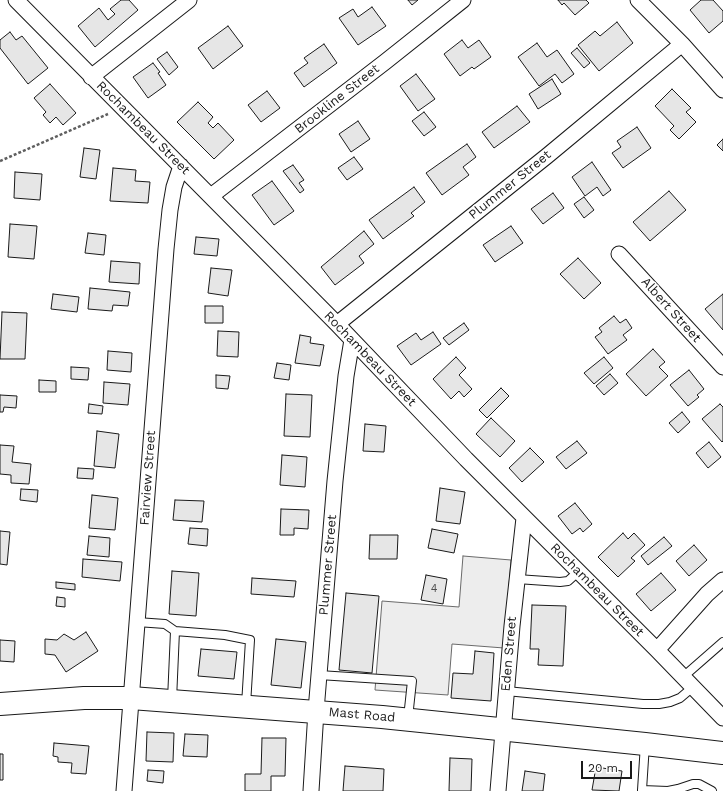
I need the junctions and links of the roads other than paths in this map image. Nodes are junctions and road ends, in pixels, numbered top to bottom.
1 (16, 0) edge
2 (189, 0) edge
3 (463, 0) edge
4 (638, 0) edge
5 (682, 44) junction
6 (91, 77) junction
7 (723, 90) edge
8 (181, 166) junction
9 (211, 196) junction
10 (619, 254) dead end
11 (337, 324) junction
12 (352, 340) junction
13 (723, 367) edge
14 (524, 518) junction
15 (578, 572) junction
16 (517, 579) junction
17 (723, 580) edge
18 (137, 622) junction
19 (175, 631) junction
20 (723, 642) edge
21 (657, 650) junction
22 (319, 675) junction
23 (688, 682) junction
24 (506, 691) junction
25 (131, 698) junction
26 (172, 701) junction
27 (0, 704) edge
28 (246, 706) junction
29 (316, 711) junction
30 (723, 718) edge
31 (407, 720) junction
32 (503, 730) junction
33 (645, 744) junction
34 (723, 753) edge
35 (124, 791) edge
36 (311, 791) edge
37 (498, 791) edge
38 (712, 791) edge

1 - 6 street, Rochambeau Street
2 - 6 street
3 - 9 street, Brookline Street
4 - 5 street
5 - 7 street
5 - 11 street, Plummer Street
6 - 8 street, Rochambeau Street
8 - 9 street, Rochambeau Street
8 - 18 street, Fairview Street
9 - 11 street, Rochambeau Street
10 - 13 street, Albert Street
11 - 12 street, Rochambeau Street
12 - 14 street, Rochambeau Street
12 - 22 street, Plummer Street
14 - 15 street, Rochambeau Street
14 - 16 street, Eden Street
15 - 16 lane
15 - 21 street, Rochambeau Street
16 - 24 street, Eden Street
17 - 21 street
18 - 19 lane
18 - 25 street, Fairview Street
19 - 26 lane
19 - 28 lane
20 - 23 lane
21 - 23 street, Rochambeau Street
22 - 29 street, Plummer Street
22 - 31 lane
23 - 24 lane
23 - 30 street, Rochambeau Street
24 - 32 street, Eden Street
25 - 26 main road, Mast Road
25 - 27 main road, Mast Road
25 - 35 street, Fairview Street
26 - 28 main road, Mast Road
28 - 29 main road, Mast Road
29 - 31 main road, Mast Road
29 - 36 street, Plummer Street
31 - 32 main road, Mast Road
32 - 33 main road, Mast Road
32 - 37 street, Eden Street
33 - 34 main road, Mast Road
33 - 38 lane

